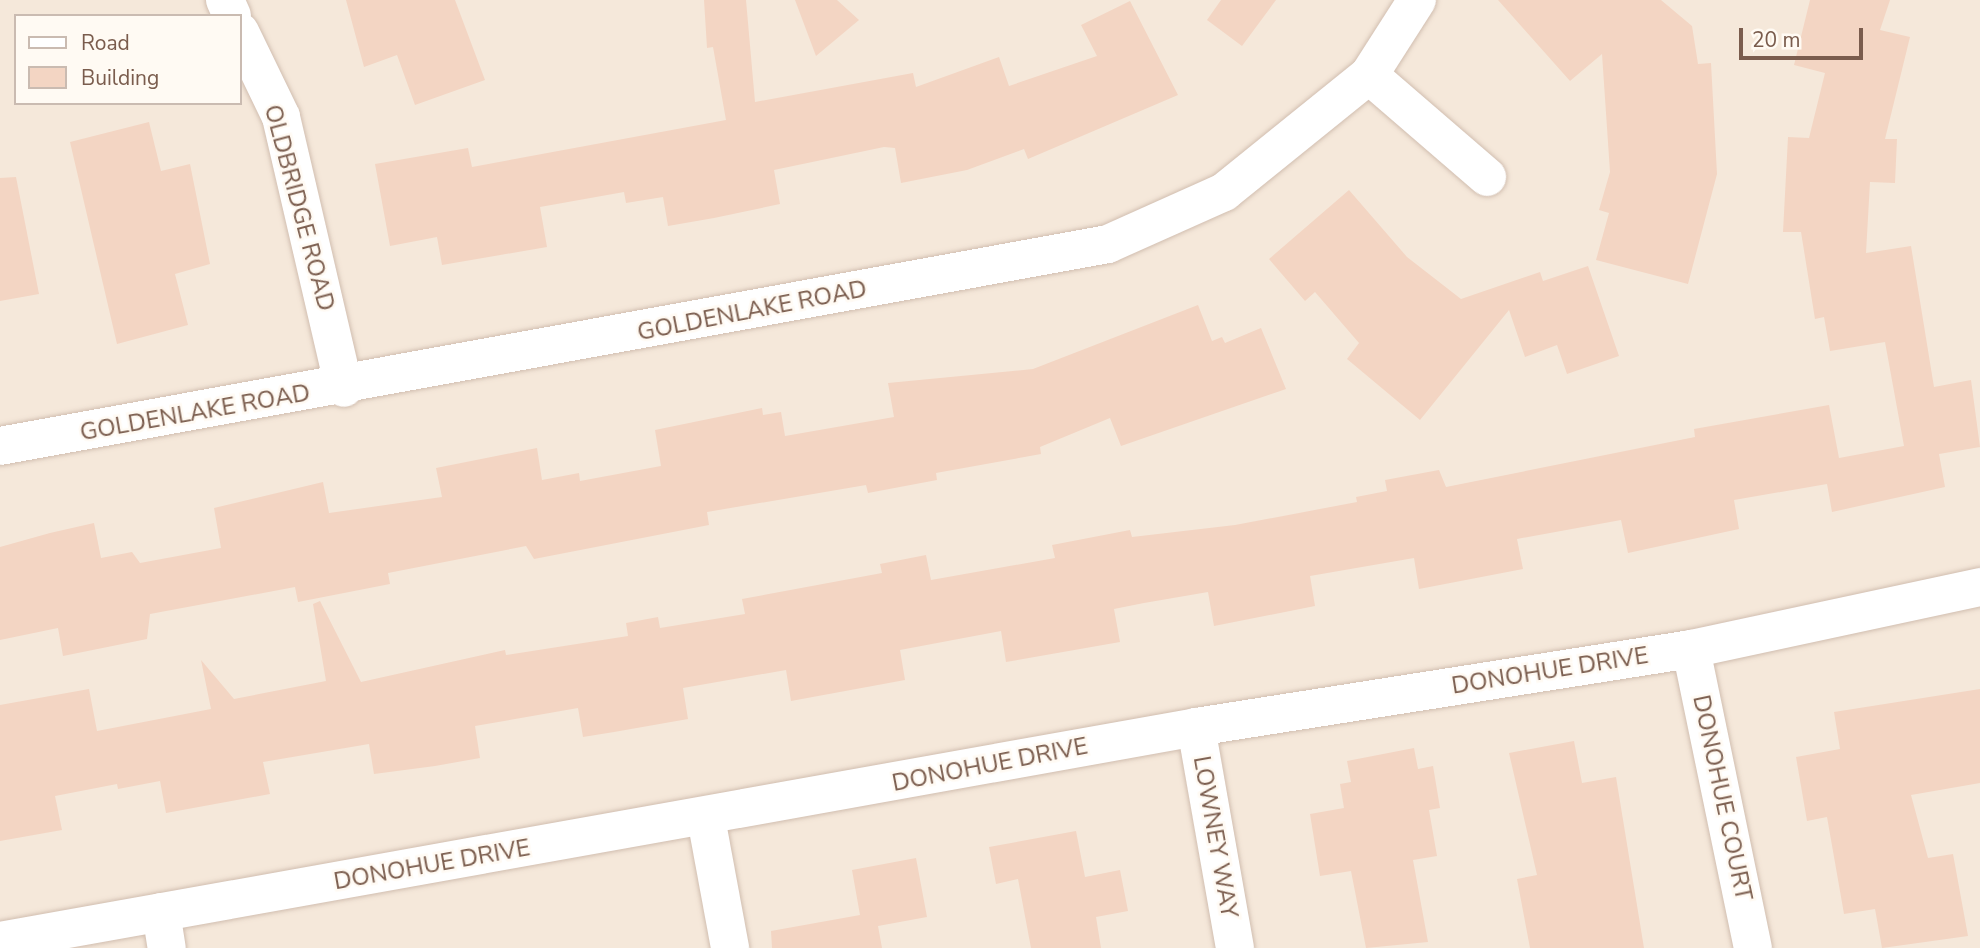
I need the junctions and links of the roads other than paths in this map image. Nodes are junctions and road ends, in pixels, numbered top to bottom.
1 (1417, 0) edge
2 (242, 36) edge
3 (1369, 75) junction
4 (1487, 177) dead end
5 (344, 388) junction
6 (0, 446) edge
7 (1980, 587) edge
8 (1690, 649) junction
9 (1196, 727) junction
10 (706, 818) junction
11 (164, 930) edge
12 (0, 941) edge
13 (730, 948) edge
14 (1235, 948) edge
15 (1753, 948) edge

1 - 3 street, GOLDENLAKE ROAD
2 - 5 street, OLDBRIDGE ROAD
3 - 4 street
3 - 5 street, GOLDENLAKE ROAD
5 - 6 street, GOLDENLAKE ROAD
7 - 8 street, DONOHUE DRIVE
8 - 9 street, DONOHUE DRIVE
8 - 15 street, DONOHUE COURT
9 - 10 street, DONOHUE DRIVE
9 - 14 street, LOWNEY WAY
10 - 11 street, DONOHUE DRIVE
10 - 13 street
11 - 12 street, DONOHUE DRIVE

